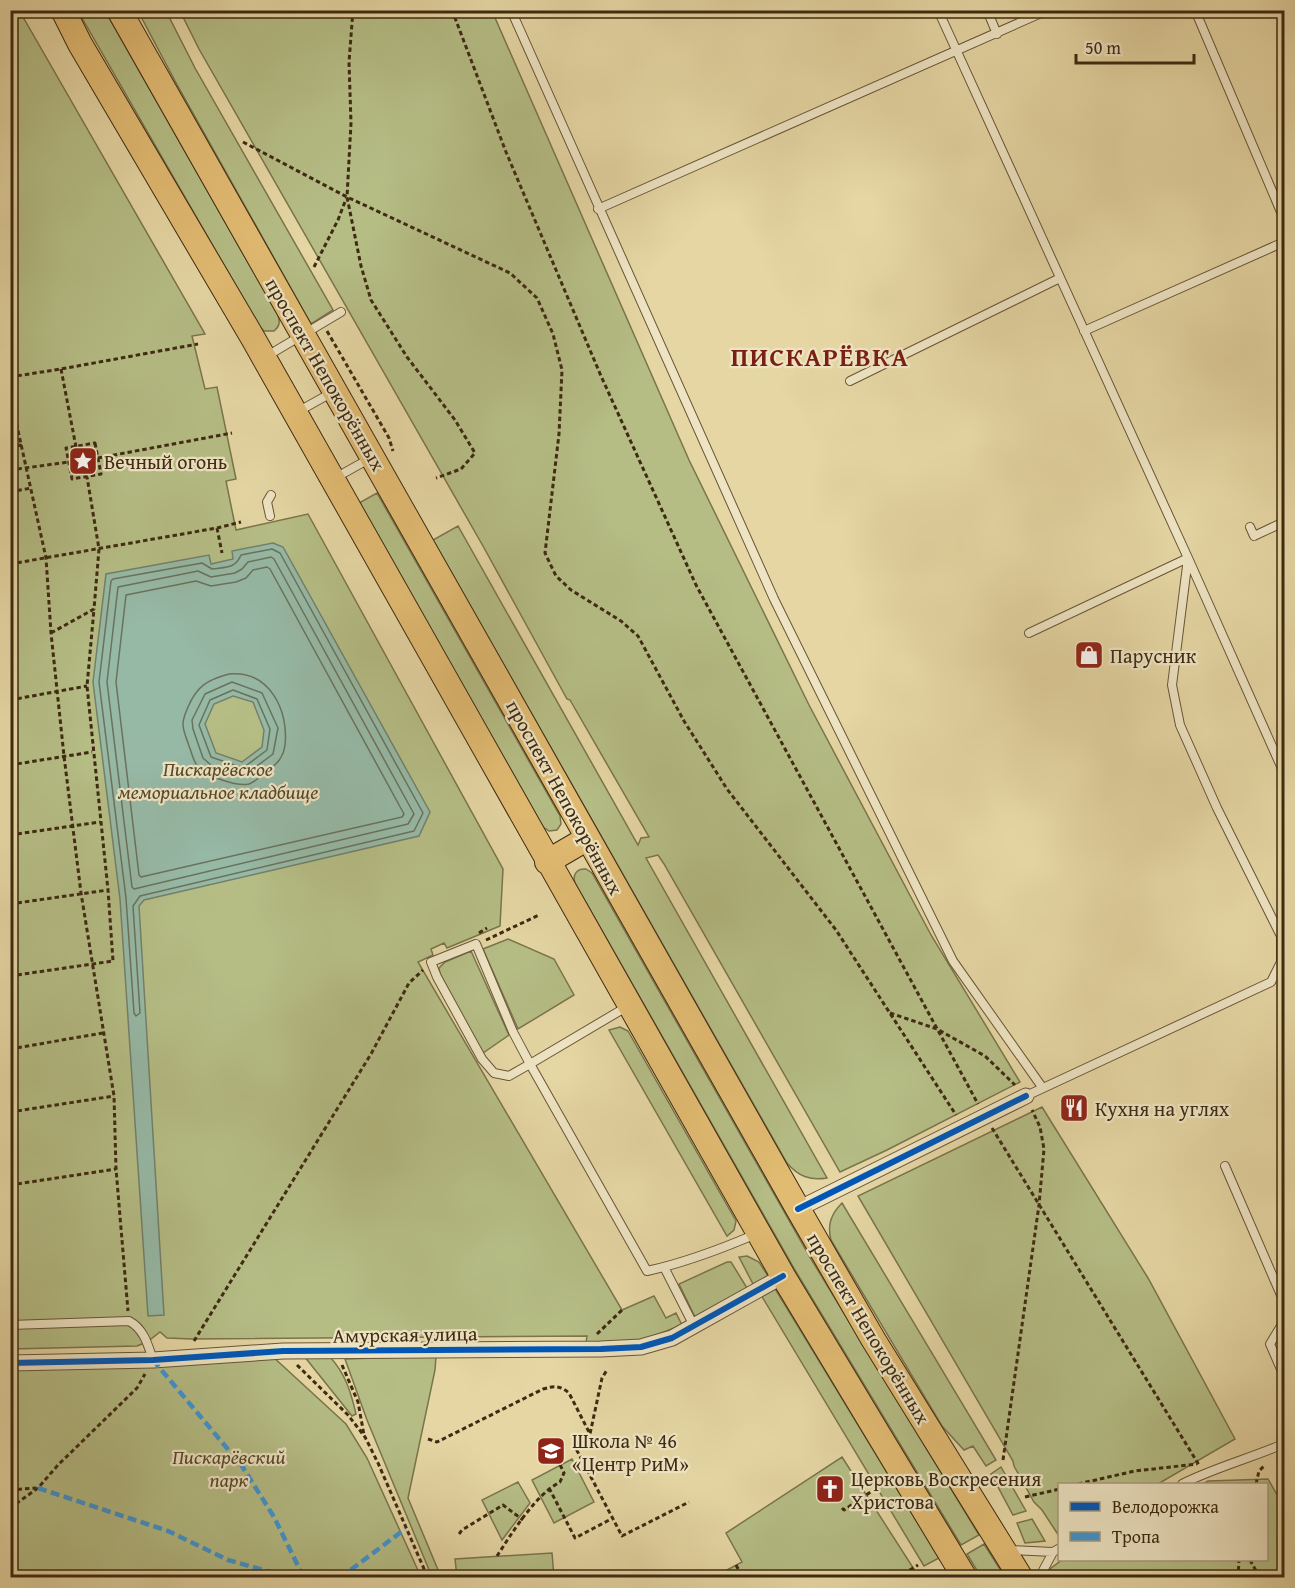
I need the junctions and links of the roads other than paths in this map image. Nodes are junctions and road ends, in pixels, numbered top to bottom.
1 (63, 10) edge
2 (119, 10) edge
3 (511, 10) edge
4 (938, 10) edge
5 (987, 10) edge
6 (1048, 10) edge
7 (1195, 10) edge
8 (997, 34) junction
9 (957, 52) junction
10 (598, 209) junction
11 (1284, 219) edge
12 (1284, 242) edge
13 (1060, 278) junction
14 (341, 312) dead end
15 (312, 329) junction
16 (1084, 331) junction
17 (264, 358) junction
18 (850, 381) dead end
19 (335, 391) junction
20 (295, 414) junction
21 (384, 456) junction
22 (333, 480) junction
23 (271, 495) dead end
24 (270, 516) dead end
25 (1284, 522) edge
26 (1250, 527) dead end
27 (1188, 558) junction
28 (1029, 633) dead end
29 (1284, 773) edge
30 (588, 838) junction
31 (547, 862) junction
32 (1283, 934) edge
33 (630, 1005) junction
34 (530, 1064) junction
35 (1042, 1087) junction
36 (1026, 1096) joint
37 (1225, 1166) dead end
38 (798, 1209) junction
39 (759, 1233) junction
40 (664, 1267) junction
41 (783, 1276) junction
42 (1284, 1302) edge
43 (1284, 1322) edge
44 (10, 1325) edge
45 (694, 1326) junction
46 (153, 1360) junction
47 (10, 1363) edge
48 (1284, 1376) edge
49 (1283, 1445) edge
50 (1186, 1483) edge
51 (1004, 1550) junction
52 (1056, 1550) edge
53 (965, 1578) edge
54 (1021, 1578) edge
55 (1039, 1578) edge

1 - 17 main road
2 - 15 main road, проспект Непокорённых
3 - 10 lane
4 - 9 lane
5 - 8 lane
6 - 8 lane
7 - 11 lane
8 - 9 lane
9 - 10 lane
9 - 13 lane
10 - 35 lane
12 - 16 lane
13 - 16 lane
13 - 18 lane
14 - 15 lane
15 - 17 lane
15 - 19 main road, проспект Непокорённых
16 - 27 lane
17 - 20 main road
19 - 20 lane
19 - 21 main road, проспект Непокорённых
20 - 22 main road
21 - 22 lane
21 - 30 main road, проспект Непокорённых
22 - 31 main road
23 - 24 lane
25 - 26 lane
27 - 28 lane
27 - 29 lane
27 - 32 lane
30 - 31 main road
30 - 38 main road, проспект Непокорённых
31 - 33 main road
32 - 35 lane
33 - 34 lane
33 - 39 main road
34 - 34 lane
34 - 40 lane
35 - 36 lane
36 - 38 street
37 - 42 lane
38 - 51 main road, проспект Непокорённых
39 - 40 lane
39 - 41 main road
40 - 45 lane
41 - 45 street, Амурская улица
41 - 53 main road
43 - 48 lane
44 - 46 lane
45 - 46 street, Амурская улица
46 - 47 street, Амурская улица
49 - 50 lane
51 - 52 lane
51 - 54 main road, проспект Непокорённых
52 - 55 lane

